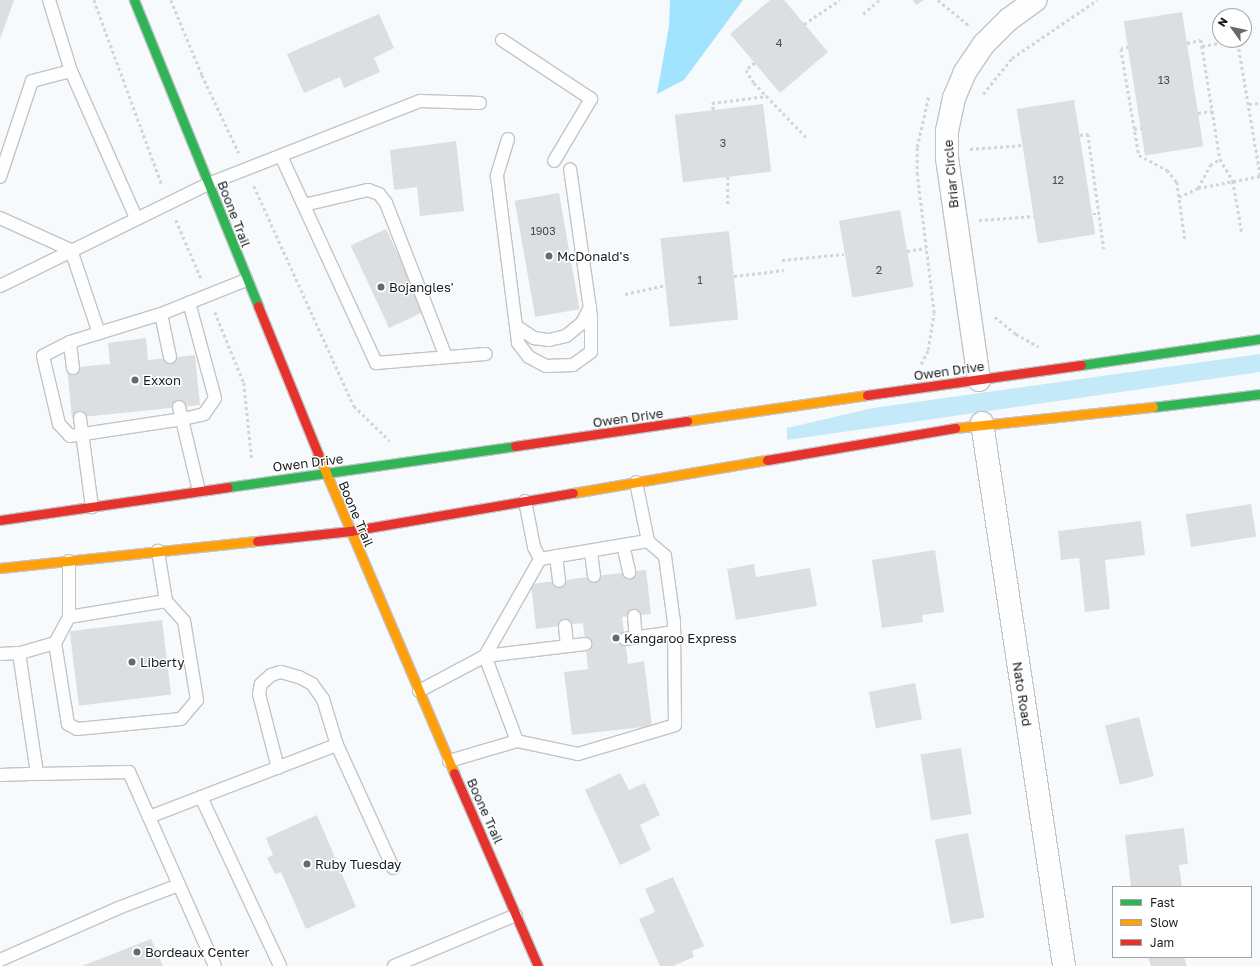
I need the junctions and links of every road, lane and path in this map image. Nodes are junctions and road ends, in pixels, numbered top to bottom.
1 (49, 0) edge
2 (94, 0) edge
3 (134, 0) edge
4 (171, 0) edge
5 (840, 0) edge
6 (879, 0) edge
7 (938, 0) edge
8 (1036, 0) edge
9 (1097, 0) edge
10 (863, 14) dead end
11 (804, 24) dead end
12 (974, 29) dead end
13 (502, 40) dead end
14 (1187, 43) dead end
15 (1212, 44) edge
16 (1202, 46) junction
17 (1129, 47) dead end
18 (1238, 48) edge
19 (755, 63) dead end
20 (71, 71) junction
21 (768, 96) junction
22 (980, 98) dead end
23 (480, 103) dead end
24 (1260, 103) edge
25 (1248, 104) junction
26 (713, 110) dead end
27 (1212, 111) junction
28 (1198, 113) dead end
29 (1142, 128) dead end
30 (1134, 129) junction
31 (1080, 136) dead end
32 (806, 137) dead end
33 (508, 139) dead end
34 (1023, 145) dead end
35 (965, 150) dead end
36 (281, 156) junction
37 (1220, 159) junction
38 (554, 161) dead end
39 (247, 169) junction
40 (570, 169) dead end
41 (1259, 170) edge
42 (0, 177) edge
43 (728, 177) dead end
44 (1233, 181) junction
45 (208, 184) junction
46 (1198, 188) junction
47 (1180, 197) junction
48 (169, 202) junction
49 (304, 205) junction
50 (728, 205) dead end
51 (1093, 214) dead end
52 (1100, 214) junction
53 (1034, 216) dead end
54 (0, 218) edge
55 (136, 218) junction
56 (972, 220) dead end
57 (1242, 233) dead end
58 (1185, 240) dead end
59 (926, 248) dead end
60 (1104, 249) dead end
61 (71, 250) junction
62 (907, 250) dead end
63 (844, 254) dead end
64 (782, 260) dead end
65 (784, 270) dead end
66 (734, 276) dead end
67 (246, 280) junction
68 (666, 284) dead end
69 (0, 286) edge
70 (625, 294) dead end
71 (208, 295) junction
72 (189, 302) junction
73 (590, 307) junction
74 (990, 312) dead end
75 (161, 314) junction
76 (516, 326) junction
77 (99, 333) junction
78 (1260, 339) edge
79 (70, 342) junction
80 (1046, 351) dead end
81 (486, 354) dead end
82 (170, 357) dead end
83 (446, 357) junction
84 (73, 368) dead end
85 (979, 380) junction
86 (1260, 394) edge
87 (180, 407) dead end
88 (80, 418) dead end
89 (183, 419) junction
90 (982, 423) junction
91 (82, 434) junction
92 (395, 446) dead end
93 (252, 466) dead end
94 (325, 475) junction
95 (636, 482) junction
96 (199, 491) junction
97 (525, 501) junction
98 (92, 507) junction
99 (0, 520) edge
100 (350, 531) junction
101 (648, 541) junction
102 (623, 545) junction
103 (158, 551) junction
104 (591, 552) junction
105 (556, 556) junction
106 (540, 559) junction
107 (69, 561) junction
108 (0, 568) edge
109 (629, 572) dead end
110 (594, 576) dead end
111 (559, 581) dead end
112 (166, 601) junction
113 (634, 616) dead end
114 (69, 617) junction
115 (565, 626) dead end
116 (674, 632) junction
117 (56, 643) junction
118 (585, 644) dead end
119 (567, 646) junction
120 (19, 653) junction
121 (0, 654) edge
122 (485, 656) junction
123 (419, 691) junction
124 (517, 742) junction
125 (337, 745) junction
126 (450, 761) junction
127 (278, 768) junction
128 (37, 774) junction
129 (0, 775) edge
130 (201, 797) junction
131 (149, 817) junction
132 (393, 868) dead end
133 (179, 885) junction
134 (516, 915) junction
135 (0, 960) edge
136 (215, 966) edge
137 (280, 966) edge
138 (394, 966) edge
139 (538, 966) edge
140 (1064, 966) edge

1 - 20 lane
2 - 48 path
3 - 45 main road, Boone Trail
4 - 39 path
5 - 11 path
6 - 10 path
7 - 12 path
8 - 85 street, Briar Circle
9 - 22 path
13 - 38 lane
14 - 16 path
15 - 16 path
16 - 27 path
17 - 30 path
18 - 25 path
19 - 21 path
20 - 42 lane
20 - 55 lane
21 - 26 path
21 - 32 path
23 - 36 lane
24 - 25 path
25 - 41 path
27 - 28 path
27 - 37 path
29 - 30 path
30 - 47 path
31 - 52 path
33 - 76 lane
34 - 35 path
36 - 39 lane
36 - 49 lane
37 - 44 path
37 - 46 path
39 - 45 lane
39 - 92 path
40 - 73 lane
41 - 44 path
43 - 50 path
44 - 46 path
44 - 57 path
45 - 48 lane
45 - 67 main road, Boone Trail
46 - 47 path
47 - 58 path
48 - 55 lane
48 - 71 path
49 - 83 lane
49 - 83 lane
51 - 52 path
52 - 60 path
53 - 56 path
54 - 61 lane
55 - 61 lane
59 - 62 path
61 - 69 lane
61 - 77 lane
63 - 64 path
65 - 66 path
67 - 71 lane
67 - 94 main road, Boone Trail
68 - 70 path
71 - 72 lane
71 - 93 path
72 - 75 lane
72 - 89 lane
73 - 76 lane
73 - 76 lane
74 - 80 path
75 - 77 lane
75 - 82 lane
77 - 79 lane
78 - 85 main road, Owen Drive
79 - 84 lane
79 - 91 lane
81 - 83 lane
85 - 94 main road, Owen Drive
86 - 90 main road
87 - 89 lane
88 - 91 lane
89 - 91 lane
89 - 96 lane
90 - 95 main road
90 - 140 street, Nato Road
91 - 98 lane
94 - 96 main road, Owen Drive
94 - 100 main road, Boone Trail
95 - 97 main road
95 - 101 lane
96 - 98 main road, Owen Drive
97 - 100 main road
97 - 106 lane
98 - 99 main road, Owen Drive
100 - 103 main road
100 - 123 main road, Boone Trail
101 - 102 lane
101 - 116 lane
102 - 104 lane
102 - 109 lane
103 - 107 main road
103 - 112 lane
104 - 105 lane
104 - 110 lane
105 - 106 lane
105 - 111 lane
106 - 122 lane
107 - 108 main road
107 - 114 lane
112 - 114 lane
112 - 117 lane
113 - 116 lane
114 - 117 lane
115 - 119 lane
116 - 124 lane
117 - 120 lane
118 - 119 lane
119 - 122 lane
120 - 121 lane
120 - 128 lane
122 - 123 lane
122 - 124 lane
123 - 126 main road, Boone Trail
124 - 126 lane
125 - 127 lane
125 - 127 lane
125 - 132 lane
126 - 134 main road, Boone Trail
127 - 130 lane
128 - 129 lane
128 - 131 lane
130 - 131 lane
130 - 137 lane
131 - 133 lane
133 - 135 lane
133 - 136 lane
134 - 138 lane
134 - 139 main road, Boone Trail

